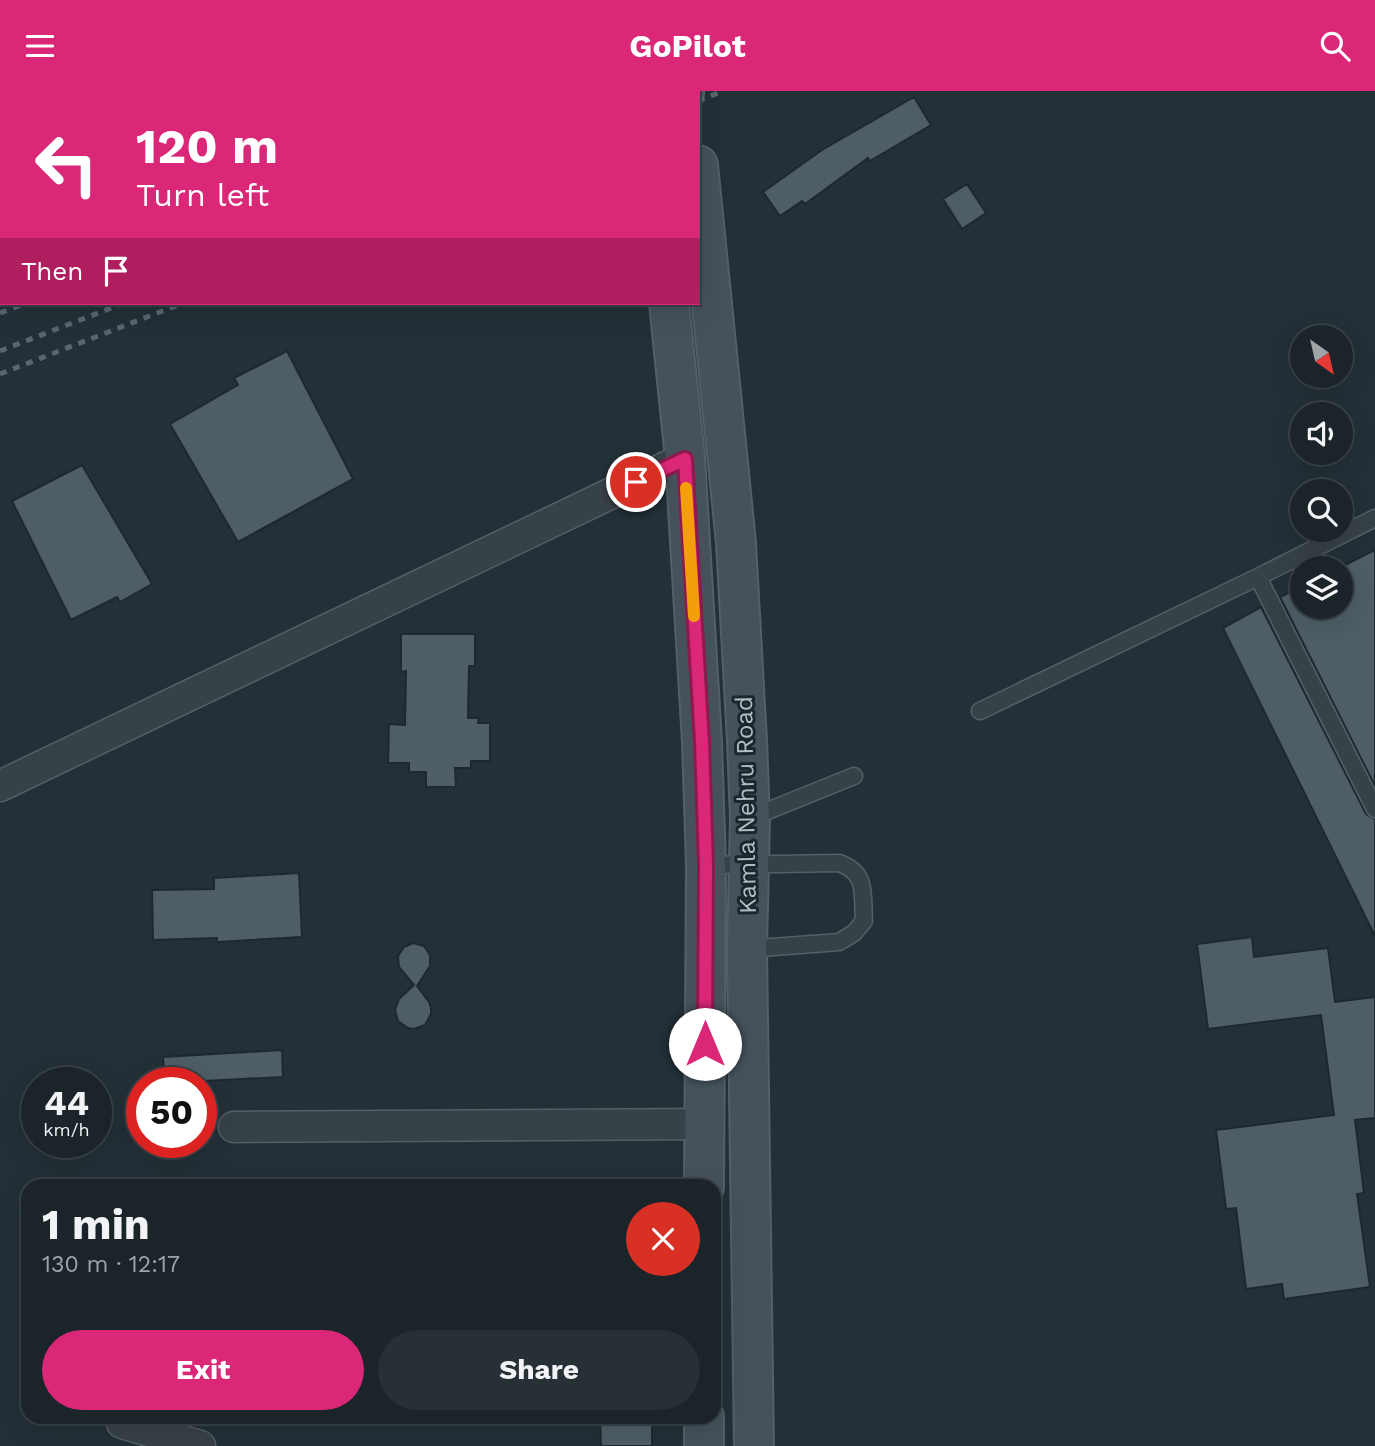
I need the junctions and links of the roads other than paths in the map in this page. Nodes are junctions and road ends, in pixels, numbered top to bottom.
1 (700, 185) edge
2 (669, 305) edge
3 (685, 459) junction
4 (1375, 518) edge
5 (1258, 577) junction
6 (980, 711) dead end
7 (747, 741) junction
8 (702, 742) junction
9 (854, 776) dead end
10 (0, 786) edge
11 (1375, 809) edge
12 (750, 818) junction
13 (706, 865) junction
14 (750, 865) junction
15 (747, 949) junction
16 (704, 1124) junction
17 (234, 1127) dead end
18 (704, 1179) edge
19 (125, 1424) edge
20 (704, 1424) edge
21 (200, 1446) edge
22 (704, 1446) edge
23 (754, 1446) edge

1 - 7 main road, Kamla Nehru Road
2 - 3 main road, Kamla Nehru Road
3 - 8 main road, Kamla Nehru Road
3 - 10 street
4 - 5 lane
5 - 6 lane
5 - 11 lane
7 - 8 main road
7 - 12 main road, Kamla Nehru Road
8 - 13 main road, Kamla Nehru Road
9 - 12 lane
12 - 14 main road, Kamla Nehru Road
13 - 14 lane
13 - 16 main road, Kamla Nehru Road
14 - 15 main road, Kamla Nehru Road
14 - 15 lane
15 - 23 main road, Kamla Nehru Road
16 - 17 street
16 - 18 main road, Kamla Nehru Road
19 - 21 street
20 - 22 main road

